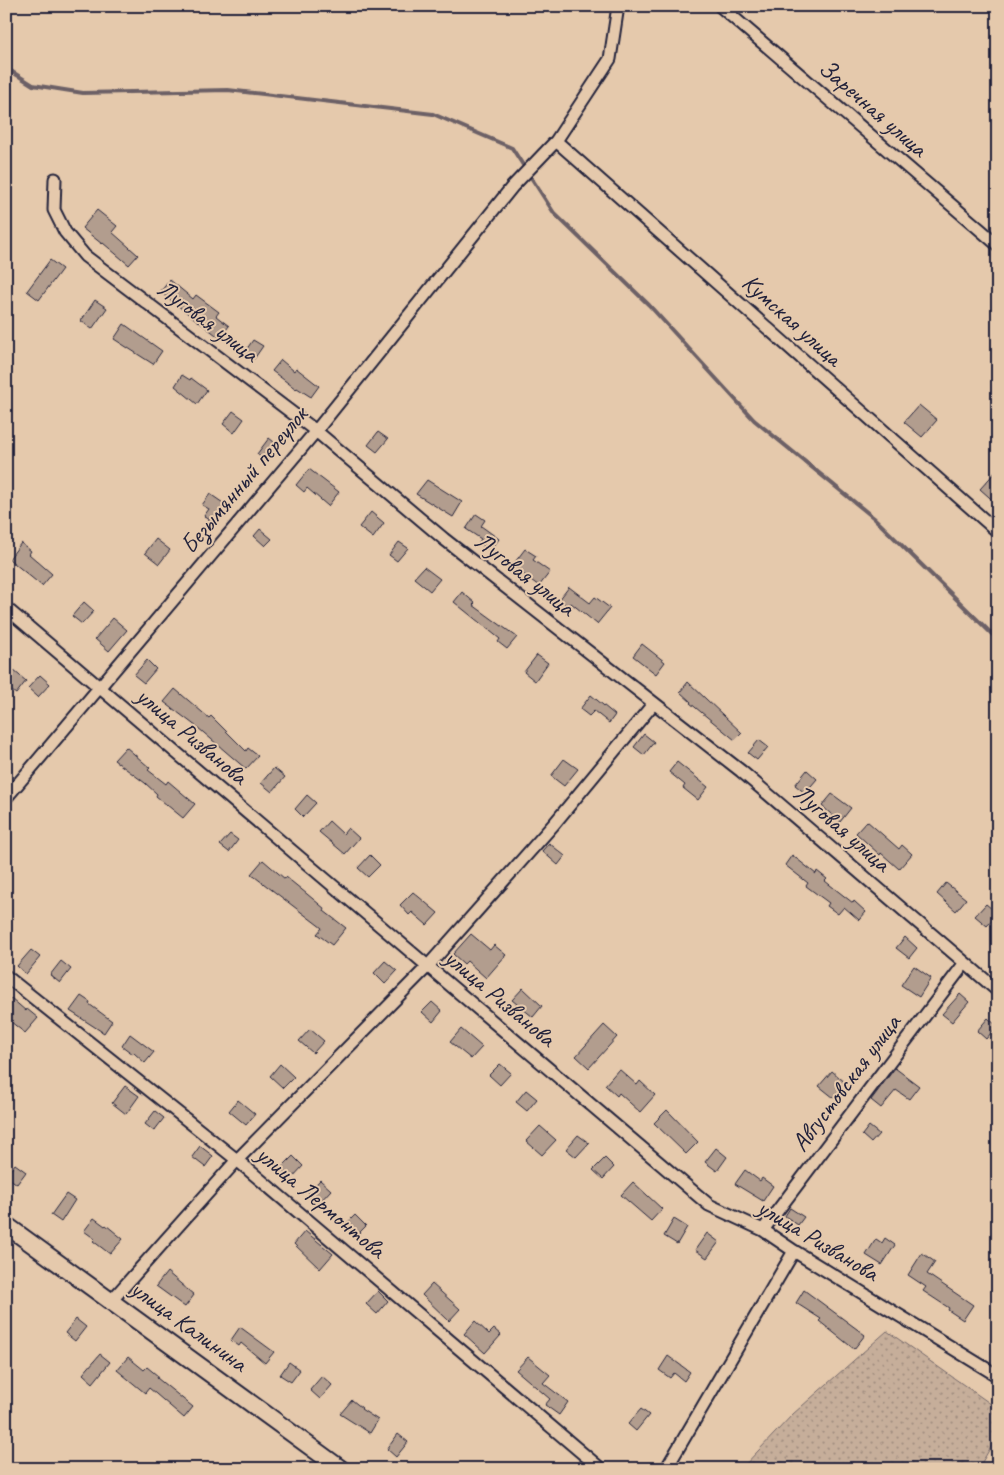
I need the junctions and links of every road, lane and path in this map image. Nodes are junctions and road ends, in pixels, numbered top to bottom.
1 (618, 6) edge
2 (720, 6) edge
3 (556, 141) junction
4 (55, 179) dead end
5 (998, 245) edge
6 (316, 431) junction
7 (998, 532) edge
8 (6, 608) edge
9 (100, 687) junction
10 (654, 703) junction
11 (6, 798) edge
12 (964, 964) junction
13 (428, 966) junction
14 (6, 976) edge
15 (998, 991) edge
16 (237, 1160) junction
17 (6, 1225) edge
18 (763, 1230) junction
19 (794, 1251) junction
20 (112, 1300) junction
21 (998, 1376) edge
22 (342, 1469) edge
23 (601, 1469) edge
24 (666, 1469) edge

1 - 3 street, Безымянный переулок
2 - 5 street, Заречная улица
3 - 6 street, Безымянный переулок
3 - 7 street, Кумская улица
4 - 6 street, Луговая улица
6 - 9 street, Безымянный переулок
6 - 10 street, Луговая улица
8 - 9 street, улица Ризванова
9 - 11 street, Безымянный переулок
9 - 13 street, улица Ризванова
10 - 12 street, Луговая улица
10 - 13 street
12 - 15 street, Луговая улица
12 - 18 street, Августовская улица
13 - 16 street
13 - 18 street, улица Ризванова
14 - 16 street, улица Лермонтова
16 - 20 street
16 - 23 street, улица Лермонтова
17 - 20 street, улица Калинина
18 - 19 street, улица Ризванова
19 - 21 street, улица Ризванова
19 - 24 street
20 - 22 street, улица Калинина

